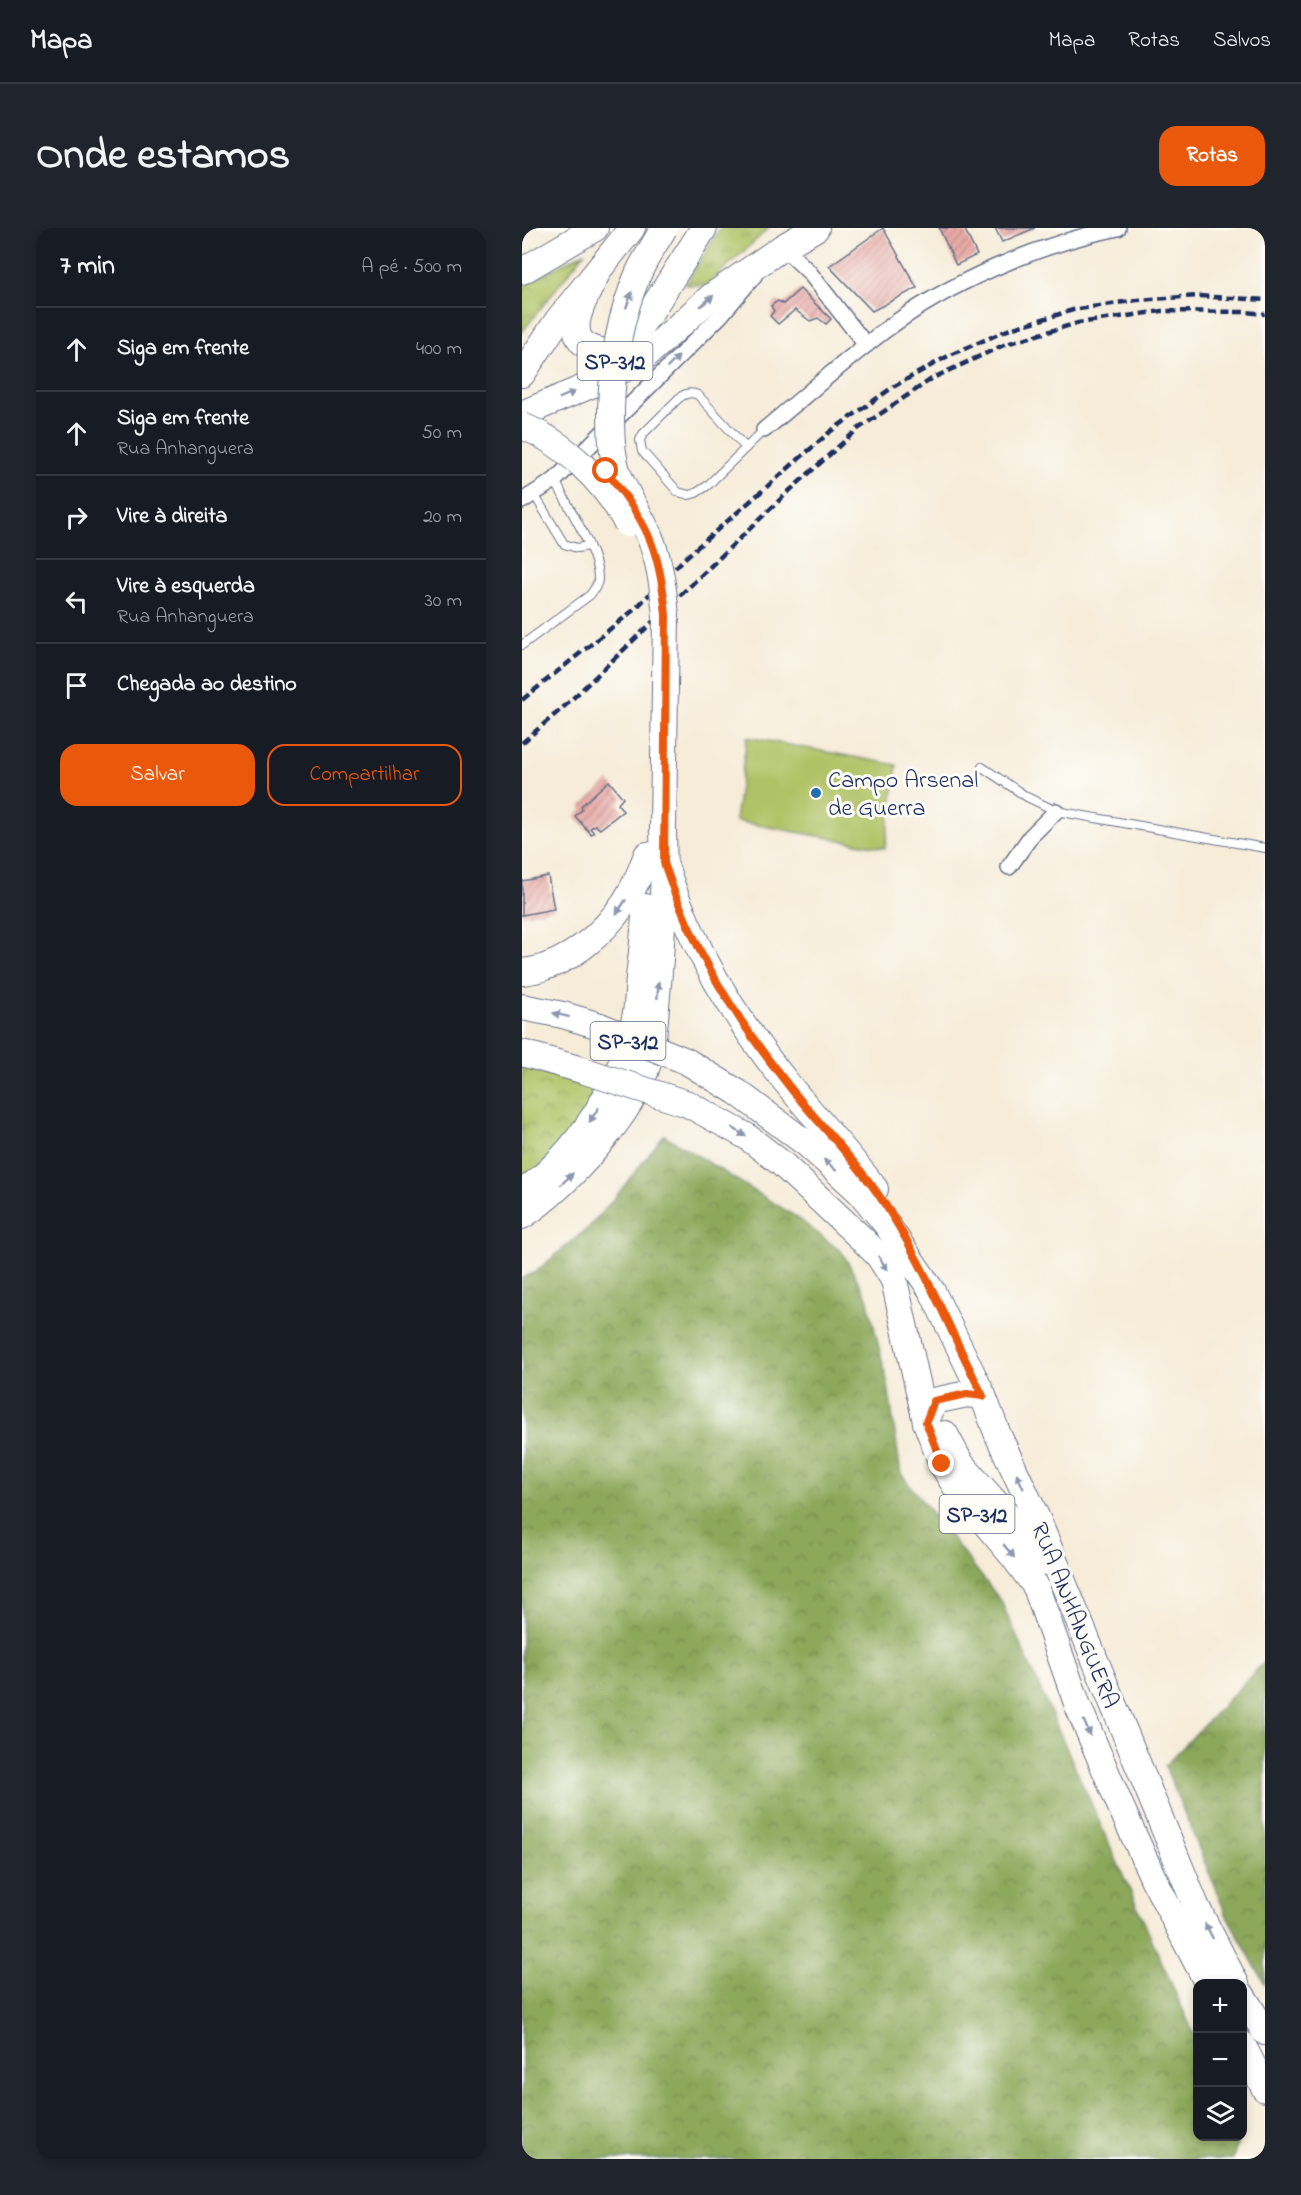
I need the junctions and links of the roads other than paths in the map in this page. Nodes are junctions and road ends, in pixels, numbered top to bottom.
1 (577, 228) edge
2 (595, 228) edge
3 (611, 228) edge
4 (632, 228) edge
5 (664, 228) edge
6 (704, 228) edge
7 (816, 228) edge
8 (1118, 228) edge
9 (778, 252) junction
10 (532, 266) edge
11 (598, 271) junction
12 (522, 344) edge
13 (866, 345) junction
14 (522, 374) edge
15 (522, 413) edge
16 (522, 426) edge
17 (764, 430) joint
18 (746, 448) junction
19 (555, 480) junction
20 (528, 497) edge
21 (630, 500) junction
22 (589, 546) junction
23 (522, 645) edge
24 (982, 767) dead end
25 (1056, 811) junction
26 (655, 830) junction
27 (1265, 848) edge
28 (656, 859) junction
29 (1009, 867) dead end
30 (522, 972) edge
31 (522, 1007) edge
32 (522, 1053) edge
33 (522, 1193) edge
34 (522, 1216) edge
35 (910, 1259) junction
36 (932, 1291) junction
37 (983, 1396) junction
38 (930, 1411) junction
39 (1074, 1612) junction
40 (1206, 1979) edge
41 (1234, 1979) edge
42 (1247, 2003) edge
43 (1265, 2032) edge
44 (1247, 2054) edge
45 (1265, 2089) edge

1 - 10 main road
2 - 10 main road
3 - 12 main road
4 - 11 main road
21 -> 5 main road, SP-312, bridge
6 - 11 main road
7 - 9 main road
8 - 13 street
9 - 13 street
15 -> 9 main road
19 -> 9 street
11 - 14 main road
13 - 17 street
15 - 21 main road, bridge
16 - 26 main road, SP-312, bridge
17 - 18 lane
18 - 18 lane
19 - 20 street
19 - 22 lane
20 - 22 lane
21 - 26 main road, SP-312, bridge
22 - 23 lane
24 - 25 lane
25 - 27 lane
25 - 29 street
26 - 28 main road, SP-312
28 -> 30 main road
28 -> 33 main road, SP-312
34 -> 28 main road
28 - 36 main road, SP-312
35 -> 31 main road, RUA ANHANGUERA, bridge
32 -> 38 main road, RUA ANHANGUERA / SP-312, bridge
35 - 36 main road, RUA ANHANGUERA
35 - 38 main road
36 - 37 main road, RUA ANHANGUERA / SP-312
37 - 38 main road
39 -> 37 main road, RUA ANHANGUERA / SP-312
38 - 39 main road
38 -> 40 main road, RUA ANHANGUERA / SP-312
41 -> 39 main road, RUA ANHANGUERA / SP-312
42 - 43 main road
44 - 45 main road

